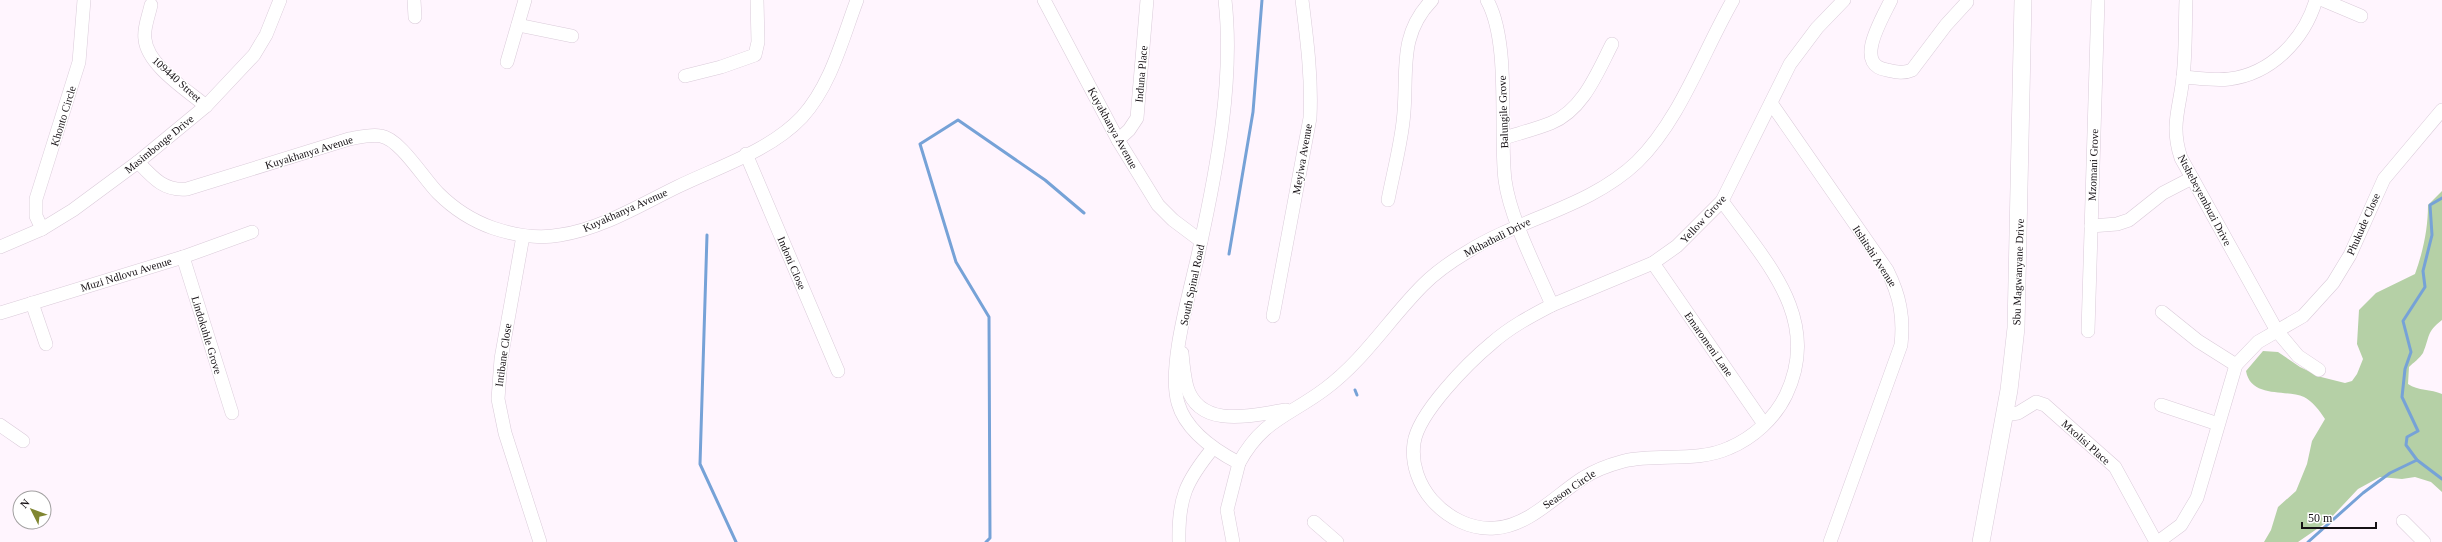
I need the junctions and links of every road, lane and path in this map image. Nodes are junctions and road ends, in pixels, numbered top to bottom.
1 (84, 0) edge
2 (280, 0) edge
3 (414, 0) edge
4 (526, 0) edge
5 (757, 0) edge
6 (857, 0) edge
7 (1044, 0) edge
8 (1147, 0) edge
9 (1225, 0) edge
10 (1302, 0) edge
11 (1432, 0) edge
12 (1487, 0) edge
13 (1732, 0) edge
14 (1844, 0) edge
15 (1891, 0) edge
16 (2023, 0) edge
17 (2098, 0) edge
18 (2186, 0) edge
19 (2316, 0) edge
20 (2323, 0) edge
21 (1967, 2) dead end
22 (151, 5) dead end
23 (2361, 16) dead end
24 (415, 17) dead end
25 (518, 25) junction
26 (572, 36) dead end
27 (1612, 44) dead end
28 (507, 62) dead end
29 (685, 76) dead end
30 (2183, 77) junction
31 (1771, 103) junction
32 (206, 106) junction
33 (2442, 110) edge
34 (1504, 138) junction
35 (1118, 140) junction
36 (746, 154) junction
37 (138, 162) junction
38 (2192, 178) junction
39 (1388, 200) dead end
40 (1722, 201) junction
41 (1518, 225) junction
42 (2091, 226) junction
43 (42, 229) junction
44 (252, 232) dead end
45 (523, 236) junction
46 (1201, 241) junction
47 (0, 247) edge
48 (183, 256) junction
49 (1653, 263) junction
50 (32, 303) junction
51 (1552, 305) junction
52 (2162, 312) dead end
53 (0, 313) edge
54 (1273, 316) dead end
55 (2277, 330) junction
56 (2088, 331) dead end
57 (1180, 342) junction
58 (46, 344) dead end
59 (2236, 365) junction
60 (2319, 370) dead end
61 (838, 371) dead end
62 (2161, 405) dead end
63 (1292, 410) junction
64 (232, 414) dead end
65 (2005, 415) junction
66 (1764, 424) junction
67 (2218, 424) junction
68 (0, 425) edge
69 (23, 441) dead end
70 (1213, 448) junction
71 (1239, 463) junction
72 (2403, 521) dead end
73 (1314, 522) dead end
74 (540, 542) edge
75 (1179, 542) edge
76 (1233, 542) edge
77 (1337, 542) edge
78 (1830, 542) edge
79 (1981, 542) edge
80 (2157, 542) edge
81 (2424, 542) edge

1 - 43 street, Khonto Circle
2 - 32 street, Masimbonge Drive
3 - 24 street
4 - 25 street
5 - 29 street
6 - 36 street, Kuyakhanya Avenue
7 - 35 street, Kuyakhanya Avenue
8 - 35 street, Induna Place
9 - 46 street, South Spinal Road
10 - 54 street, Meyiwa Avenue
11 - 39 street
12 - 34 street, Balungile Grove
13 - 41 street, Mkhathali Drive
14 - 31 street, Yellow Grove
15 - 21 street
16 - 65 main road, Sbu Magwanyane Drive
17 - 42 street, Mzomani Grove
18 - 30 street, Ntshebeyembuzi Drive
19 - 30 street
20 - 23 street
22 - 32 street, 109440 Street
25 - 26 street
25 - 28 street
27 - 34 street
30 - 38 street, Ntshebeyembuzi Drive
31 - 40 street, Yellow Grove
31 - 78 street, Itshitshi Avenue
32 - 37 street, Masimbonge Drive
33 - 55 street, Phukude Close
34 - 41 street, Balungile Grove
35 - 46 street, Kuyakhanya Avenue
36 - 45 street, Kuyakhanya Avenue
36 - 61 street, Indoni Close
37 - 43 street, Masimbonge Drive
37 - 45 street, Kuyakhanya Avenue
38 - 42 street
38 - 55 street, Ntshebeyembuzi Drive
40 - 49 street, Yellow Grove
40 - 66 street, Season Circle
41 - 51 street
41 - 63 street, Mkhathali Drive
42 - 56 street, Mzomani Grove
43 - 47 street, Masimbonge Drive
44 - 48 street, Muzi Ndlovu Avenue
45 - 74 street, Intibane Close
46 - 57 street, South Spinal Road
48 - 50 street, Muzi Ndlovu Avenue
48 - 64 street, Lindokuhle Grove
49 - 51 street, Yellow Grove
49 - 66 street, Emaromeni Lane
50 - 53 street, Muzi Ndlovu Avenue
50 - 58 street
51 - 66 street, Season Circle
52 - 59 street
55 - 59 street, Mxolisi Place
55 - 60 street, Ntshebeyembuzi Drive
57 - 63 street
57 - 70 street, South Spinal Road
59 - 67 street, Mxolisi Place
62 - 67 street
63 - 71 street, Mkhathali Drive
65 - 79 main road, Sbu Magwanyane Drive
65 - 80 street, Mxolisi Place
67 - 80 street, Mxolisi Place
68 - 69 street
70 - 71 street, South Spinal Road
70 - 75 street
71 - 76 street
72 - 81 street
73 - 77 street

